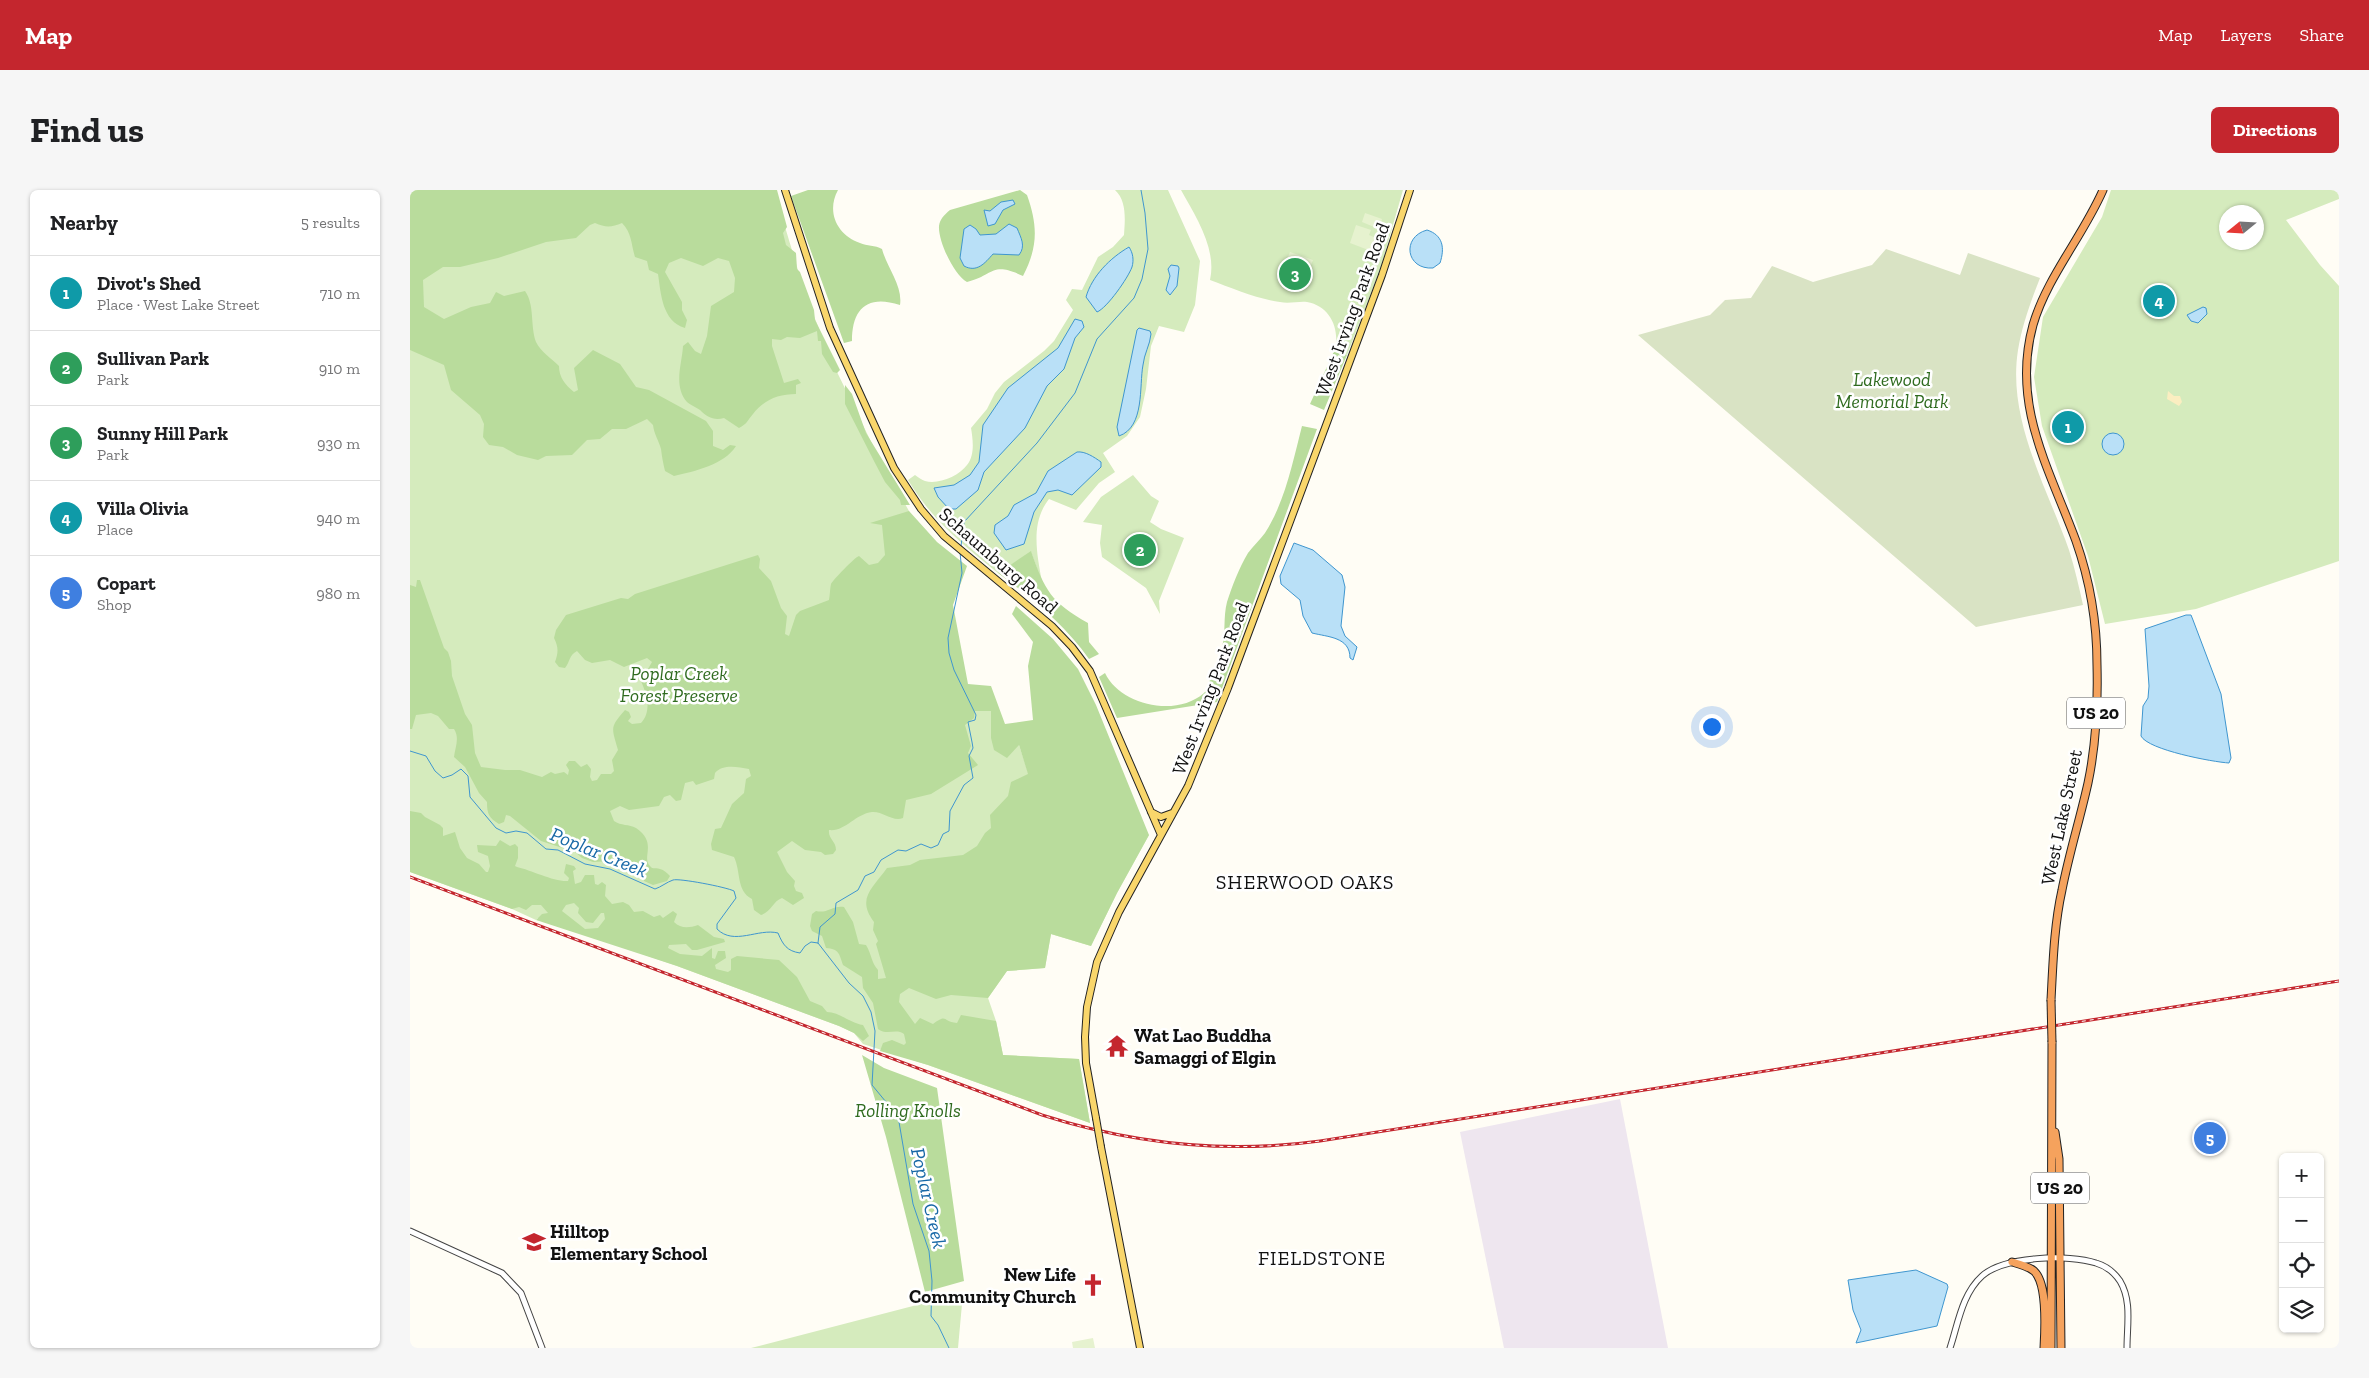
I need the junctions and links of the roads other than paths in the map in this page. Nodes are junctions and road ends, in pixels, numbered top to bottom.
1 (785, 190) edge
2 (1410, 190) edge
3 (2103, 190) edge
4 (1151, 812) junction
5 (1173, 812) junction
6 (1161, 834) junction
7 (2053, 1119) junction
8 (410, 1231) edge
9 (2050, 1258) junction
10 (2061, 1259) junction
11 (2012, 1262) junction
12 (542, 1348) edge
13 (1140, 1348) edge
14 (1950, 1348) edge
15 (2044, 1348) edge
16 (2051, 1348) edge
17 (2061, 1348) edge
18 (2127, 1348) edge

1 - 4 main road, Schaumburg Road
2 - 5 main road, West Irving Park Road
3 - 7 highway, West Lake Street / US 20, bridge
4 - 5 main road
4 - 6 main road, Schaumburg Road
5 - 6 main road, West Irving Park Road
6 - 13 main road, West Irving Park Road, bridge
7 - 9 highway, West Lake Street / US 20
7 - 10 highway, West Lake Street / US 20
8 - 12 street
9 - 10 street
9 - 11 street
9 - 16 highway, US 20
10 - 17 highway, US 20
10 - 18 street
11 - 14 street
11 - 15 highway

